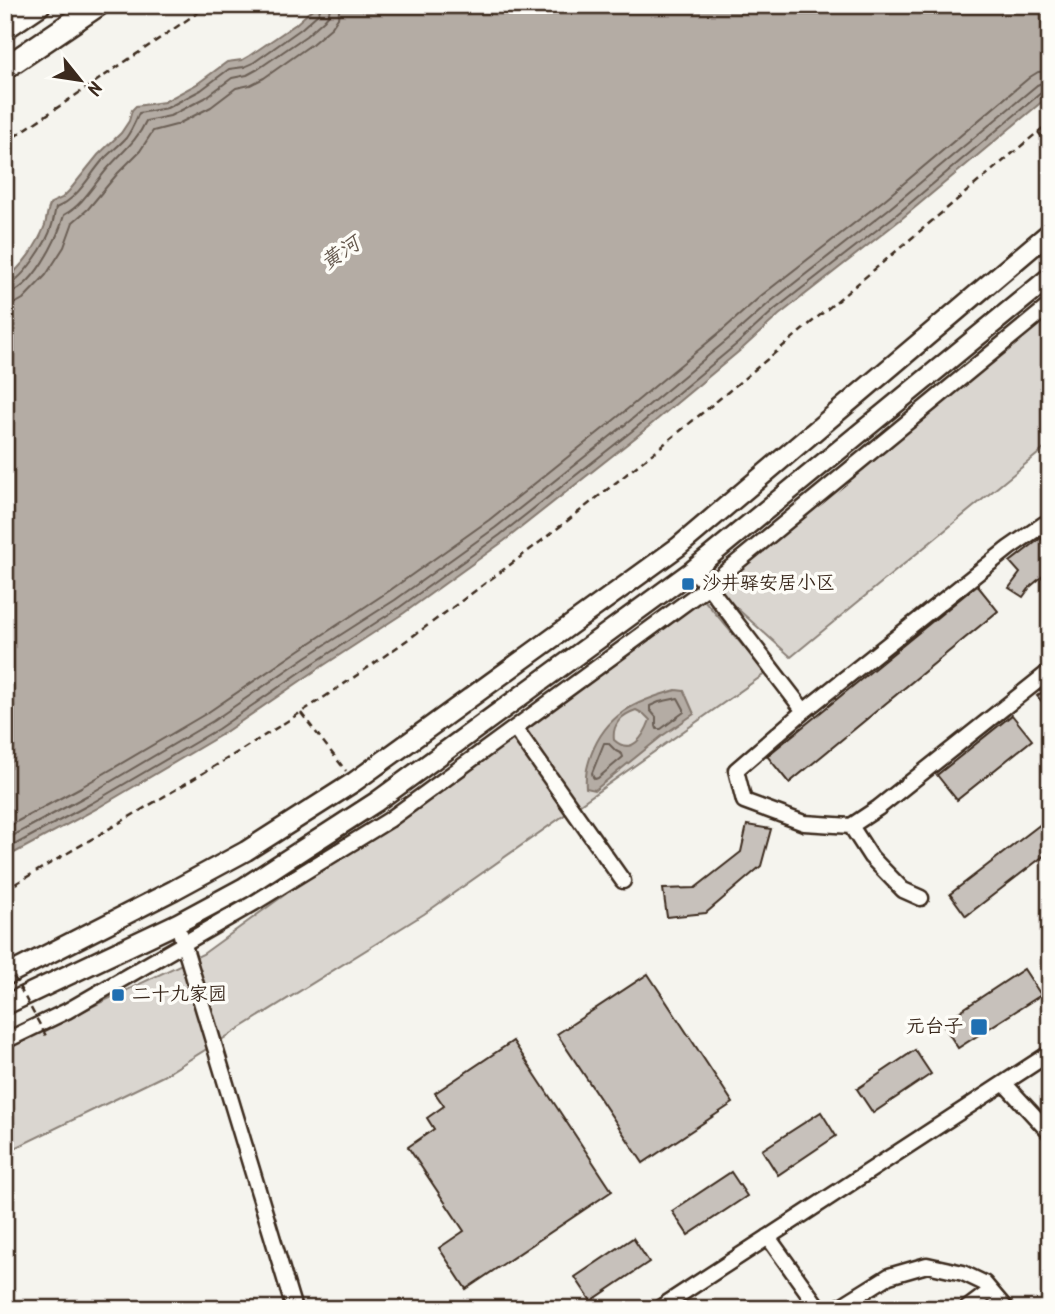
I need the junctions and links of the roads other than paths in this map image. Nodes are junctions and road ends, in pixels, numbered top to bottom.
1 (39, 5) edge
2 (98, 5) edge
3 (5, 28) edge
4 (5, 68) edge
5 (1050, 232) edge
6 (1050, 276) edge
7 (1050, 305) edge
8 (1050, 523) edge
9 (693, 570) junction
10 (708, 586) junction
11 (1050, 671) edge
12 (804, 711) junction
13 (515, 728) junction
14 (852, 826) junction
15 (623, 881) dead end
16 (921, 898) dead end
17 (178, 923) junction
18 (184, 943) junction
19 (6, 971) edge
20 (5, 1005) edge
21 (5, 1041) edge
22 (1050, 1053) edge
23 (1004, 1083) junction
24 (1050, 1133) edge
25 (768, 1237) junction
26 (990, 1291) junction
27 (294, 1309) edge
28 (658, 1309) edge
29 (824, 1309) edge
30 (836, 1309) edge
31 (966, 1309) edge
32 (1006, 1309) edge

1 - 3 highway
2 - 4 highway
5 - 19 main road
6 - 9 main road
7 - 10 street
8 - 12 street
9 - 10 street
9 - 17 main road
10 - 12 street
10 - 13 street
11 - 14 street
12 - 14 street
13 - 15 street
13 - 18 street
14 - 16 street
17 - 18 street
17 - 20 main road
18 - 21 street
18 - 27 street
22 - 23 street
23 - 24 street
23 - 25 street
25 - 28 street
25 - 29 street
26 - 30 street
26 - 31 street
26 - 32 street

